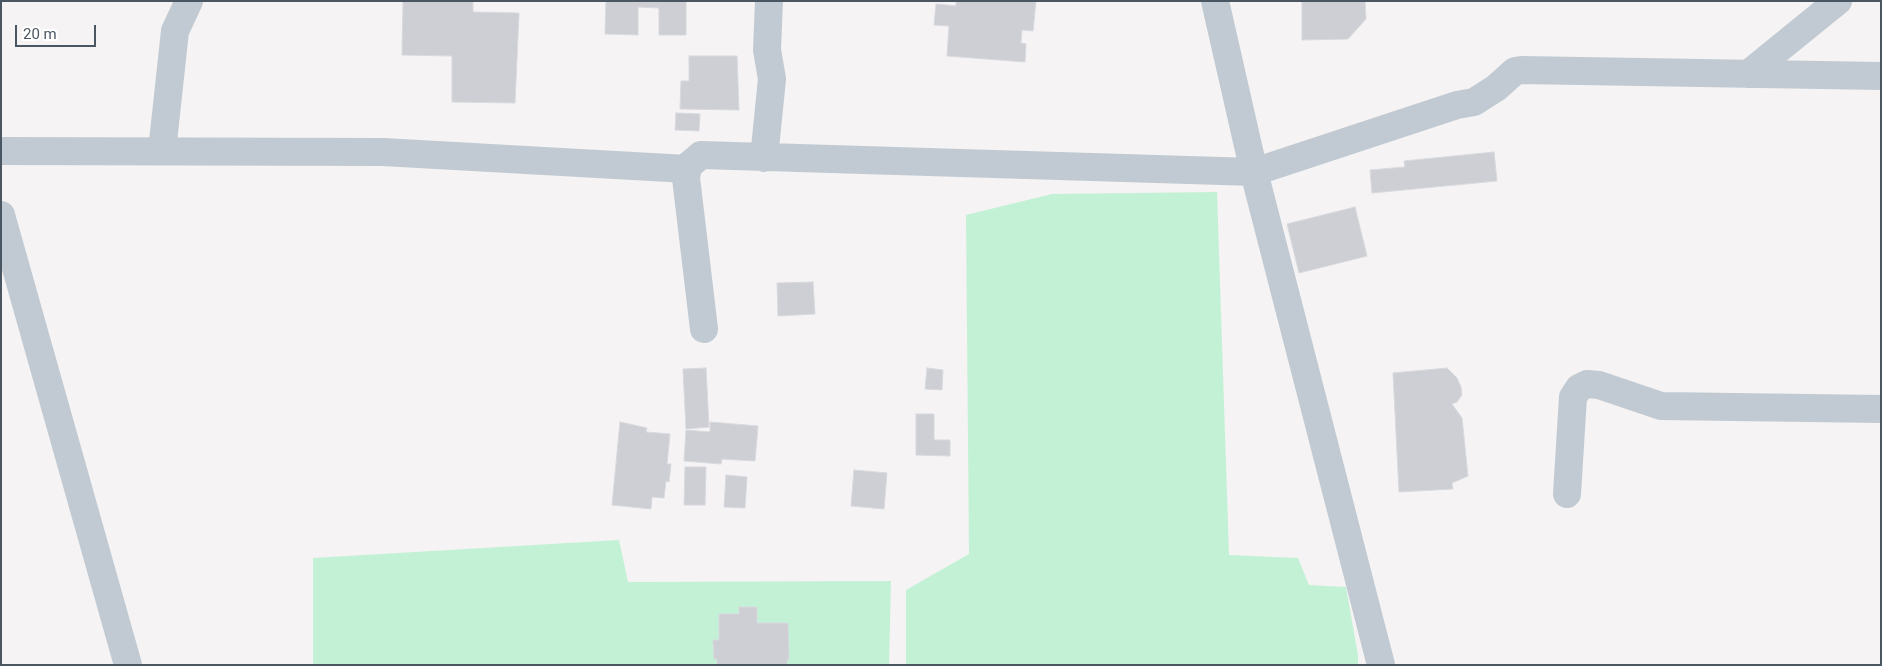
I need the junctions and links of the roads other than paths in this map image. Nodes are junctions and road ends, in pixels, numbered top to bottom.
1 (189, 1) edge
2 (769, 1) edge
3 (1215, 1) edge
4 (1838, 1) edge
5 (1748, 74) junction
6 (1881, 76) edge
7 (1, 151) edge
8 (162, 151) junction
9 (764, 158) junction
10 (688, 169) junction
11 (1254, 172) junction
12 (1, 215) edge
13 (704, 329) dead end
14 (1881, 409) edge
15 (1567, 494) dead end
16 (128, 665) edge
17 (1381, 665) edge

1 - 8 street
2 - 9 street
3 - 11 street
4 - 5 street
5 - 6 street
5 - 11 street
7 - 8 street
8 - 10 street
9 - 10 street
9 - 11 street
10 - 13 street
11 - 17 street
12 - 16 street
14 - 15 street

